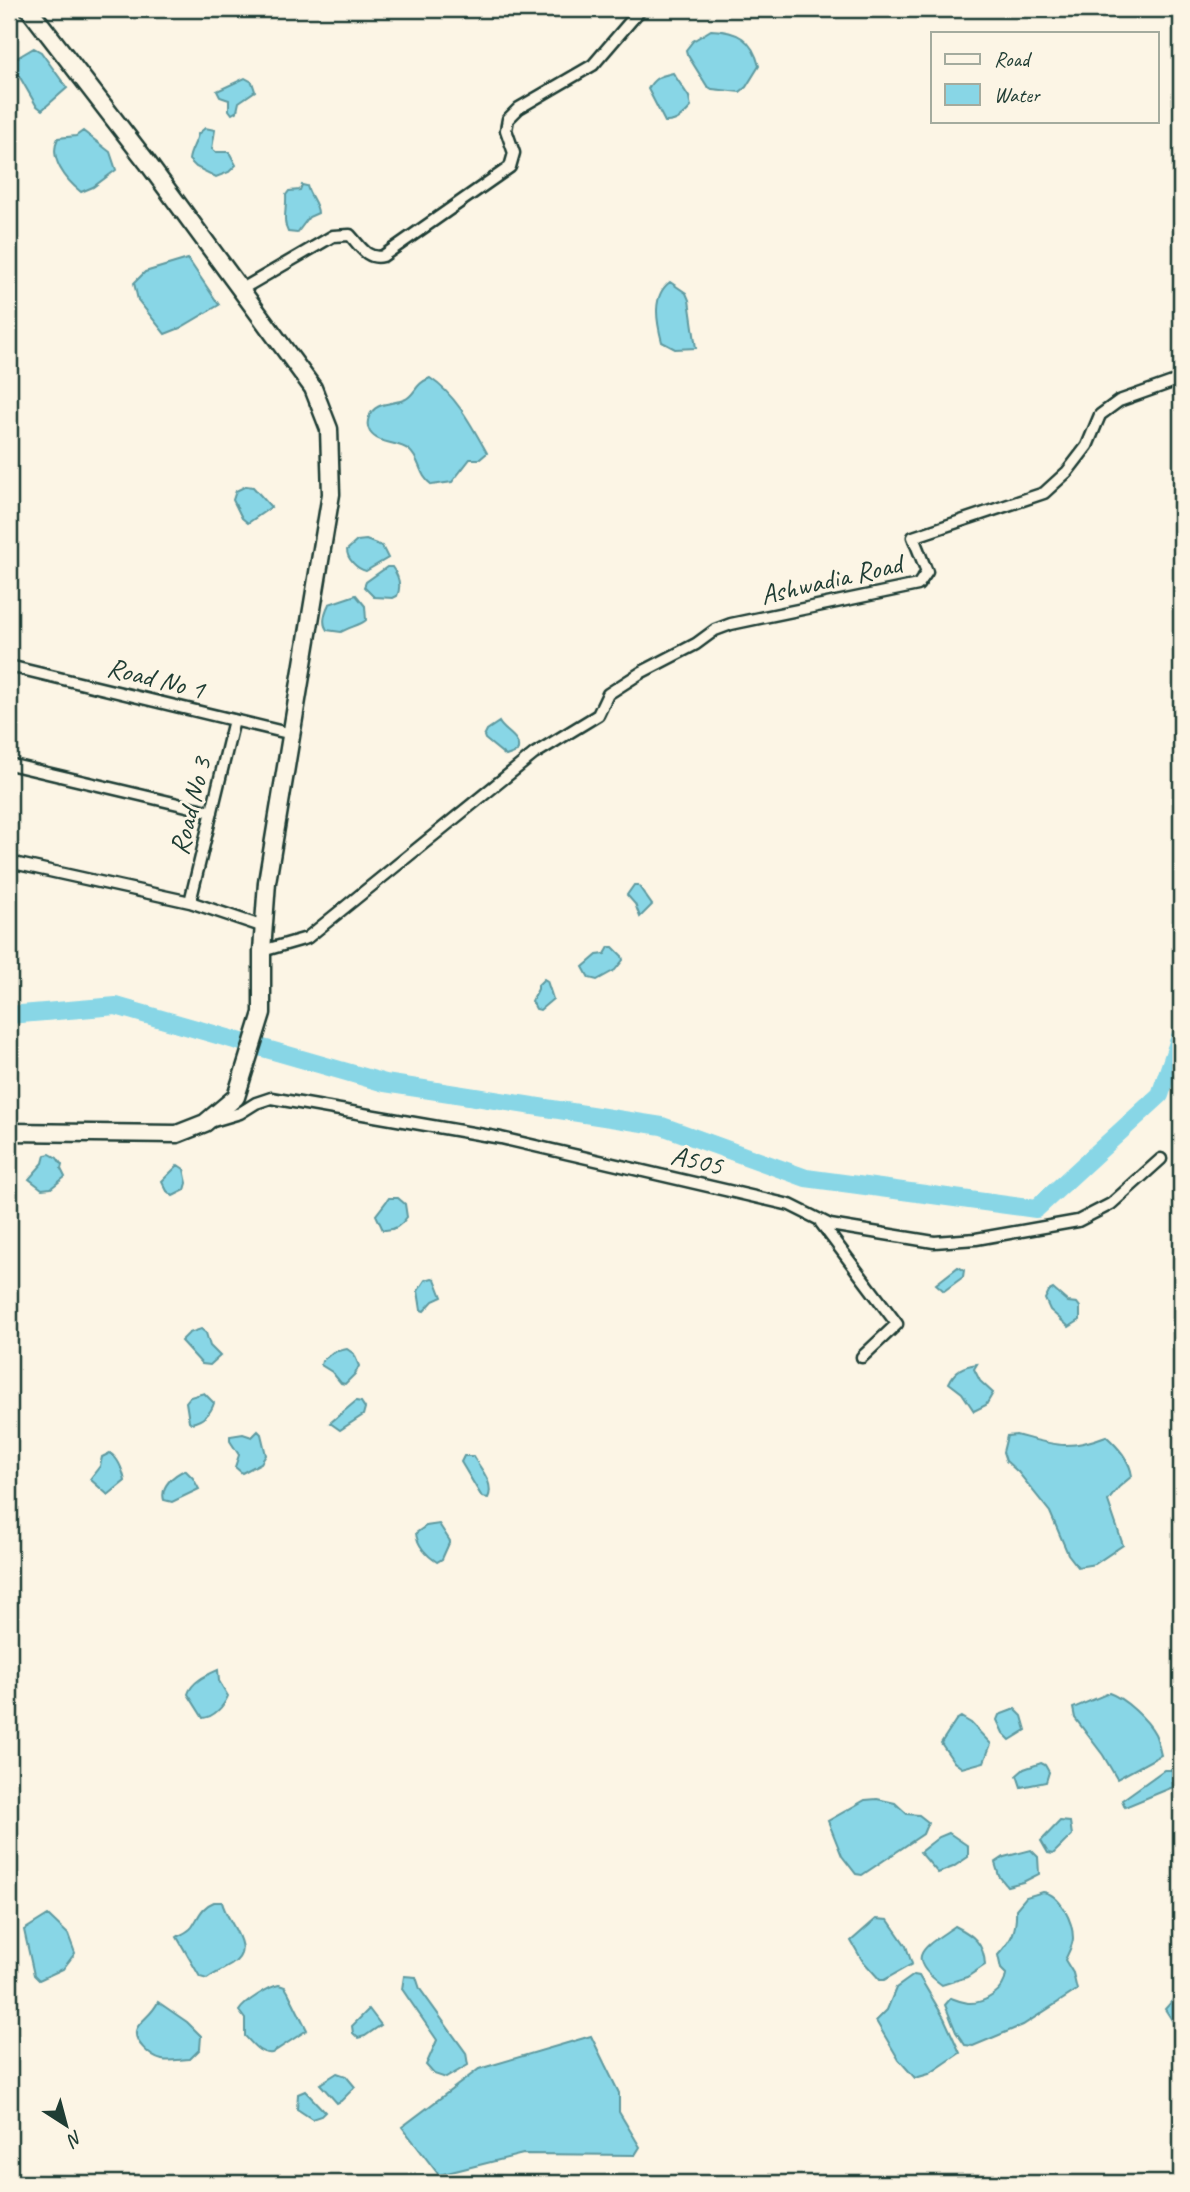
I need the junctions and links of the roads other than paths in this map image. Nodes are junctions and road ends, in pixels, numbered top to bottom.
1 (29, 9) edge
2 (642, 9) edge
3 (242, 289) junction
4 (1181, 379) edge
5 (9, 666) edge
6 (234, 720) junction
7 (292, 734) junction
8 (9, 764) edge
9 (212, 812) junction
10 (9, 862) edge
11 (190, 902) junction
12 (264, 927) junction
13 (262, 951) junction
14 (205, 1123) junction
15 (9, 1132) edge
16 (1161, 1159) dead end
17 (819, 1219) junction
18 (862, 1357) dead end

1 - 3 main road
2 - 3 street
3 - 7 main road
4 - 13 street, Ashwadia Road
5 - 6 street, Road No 1
6 - 7 street, Road No 1
6 - 9 street, Road No 3
7 - 12 main road
8 - 9 street
9 - 11 street, Road No 3
10 - 11 street
11 - 12 street
12 - 13 main road
13 - 14 main road
14 - 15 main road
14 - 17 street, A505
16 - 17 street, A505
17 - 18 street

